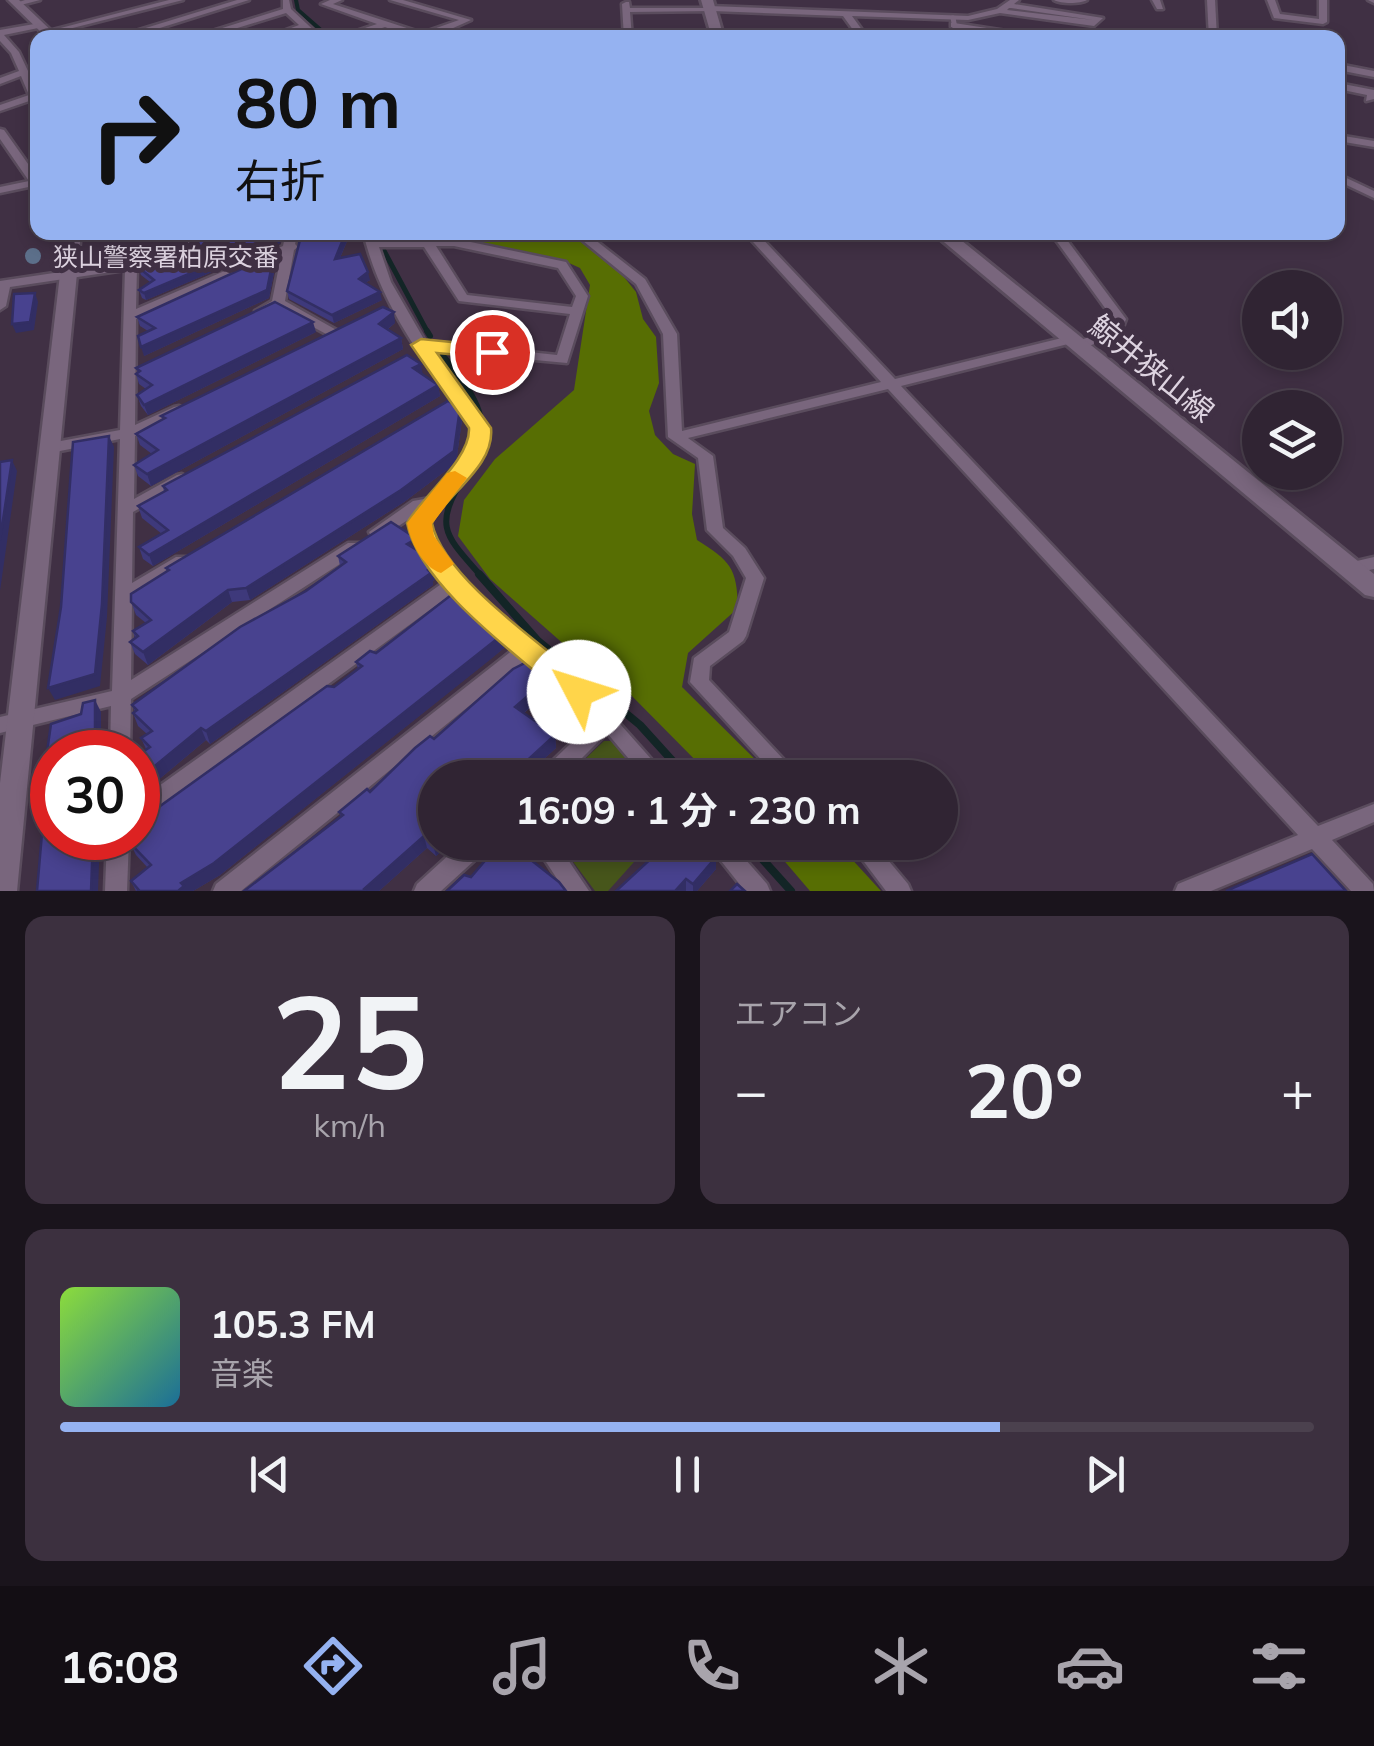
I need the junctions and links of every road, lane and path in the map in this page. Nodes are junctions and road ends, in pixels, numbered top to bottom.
1 (36, 0) edge
2 (179, 0) edge
3 (245, 0) edge
4 (338, 0) edge
5 (394, 0) edge
6 (878, 0) edge
7 (1058, 0) edge
8 (1084, 0) edge
9 (1211, 0) edge
10 (1271, 0) edge
11 (1323, 0) edge
12 (15, 2) edge
13 (1013, 3) edge
14 (286, 5) edge
15 (626, 5) edge
16 (708, 6) edge
17 (1000, 11) junction
18 (846, 14) junction
19 (880, 15) junction
20 (954, 21) junction
21 (91, 24) junction
22 (385, 24) junction
23 (305, 26) junction
24 (46, 30) edge
25 (59, 30) edge
26 (97, 30) edge
27 (144, 30) edge
28 (216, 30) edge
29 (293, 30) edge
30 (309, 30) edge
31 (368, 30) edge
32 (402, 30) edge
33 (441, 30) edge
34 (628, 30) edge
35 (715, 30) edge
36 (858, 30) edge
37 (955, 30) edge
38 (996, 30) edge
39 (1212, 30) edge
40 (30, 33) edge
41 (0, 35) edge
42 (15, 52) junction
43 (0, 56) edge
44 (1345, 68) edge
45 (25, 72) junction
46 (1374, 74) edge
47 (0, 80) edge
48 (30, 82) edge
49 (1345, 88) edge
50 (30, 97) edge
51 (1368, 99) dead end
52 (0, 108) edge
53 (0, 132) edge
54 (1345, 139) edge
55 (1374, 144) edge
56 (30, 174) edge
57 (1345, 180) edge
58 (30, 183) edge
59 (0, 190) edge
60 (1374, 195) edge
61 (73, 240) edge
62 (190, 240) edge
63 (292, 240) edge
64 (371, 240) edge
65 (393, 240) edge
66 (442, 240) edge
67 (467, 240) edge
68 (586, 240) edge
69 (756, 240) edge
70 (950, 240) edge
71 (1061, 240) edge
72 (428, 243) junction
73 (131, 265) junction
74 (70, 273) junction
75 (2, 285) edge
76 (278, 303) junction
77 (0, 306) edge
78 (577, 311) junction
79 (132, 316) junction
80 (248, 316) edge
81 (349, 324) edge
82 (333, 332) junction
83 (316, 340) edge
84 (1074, 343) junction
85 (418, 349) junction
86 (892, 385) junction
87 (456, 398) junction
88 (194, 402) edge
89 (440, 408) edge
90 (131, 432) junction
91 (674, 437) junction
92 (50, 448) junction
93 (193, 473) edge
94 (430, 503) junction
95 (125, 510) junction
96 (192, 556) edge
97 (1374, 563) edge
98 (1350, 568) junction
99 (455, 583) junction
100 (1374, 588) edge
101 (125, 595) junction
102 (527, 649) junction
103 (122, 696) junction
104 (608, 721) junction
105 (10, 723) edge
106 (121, 730) edge
107 (567, 760) edge
108 (642, 760) edge
109 (774, 760) edge
110 (160, 796) edge
111 (1374, 813) edge
112 (1314, 838) junction
113 (117, 860) edge
114 (459, 860) edge
115 (556, 860) edge
116 (732, 860) edge
117 (875, 860) edge
118 (2, 891) edge
119 (116, 891) edge
120 (224, 891) edge
121 (425, 891) edge
122 (578, 891) edge
123 (759, 891) edge
124 (900, 891) edge
125 (1186, 891) edge
126 (1365, 891) edge

1 - 12 street
2 - 21 street
3 - 27 street
4 - 22 street
5 - 33 street
6 - 19 street
7 - 8 street
9 - 39 street
10 - 11 street
12 - 24 street
13 - 17 street
13 - 17 street
14 - 23 street
14 - 28 street
15 - 16 street
15 - 34 street
16 - 18 street
16 - 35 main road
17 - 20 street
18 - 19 street
18 - 36 street
19 - 20 street
20 - 37 lane
20 - 38 street
21 - 25 street
21 - 26 street
22 - 31 street
22 - 32 street
23 - 29 street
23 - 30 street
40 - 41 street
41 - 42 street
42 - 43 street
42 - 45 street
44 - 46 street
45 - 47 street
45 - 48 street
49 - 51 street
50 - 52 street
53 - 56 street
54 - 55 street
57 - 60 street
58 - 59 street
61 - 74 street
62 - 73 street
63 - 76 street
63 - 79 street
64 - 85 street
65 - 72 street
66 - 72 street
67 - 78 street
68 - 91 street
69 - 86 street
70 - 84 main road, 鯨井狭山線
71 - 84 street
72 - 78 street
73 - 74 street
73 - 79 street
74 - 75 street
74 - 92 street
75 - 77 street
76 - 80 street
76 - 82 street
78 - 85 street
79 - 90 street
81 - 82 street
82 - 83 street
84 - 86 street
84 - 98 main road, 鯨井狭山線
85 - 87 street
86 - 91 street
86 - 112 street
87 - 89 street
87 - 94 street
88 - 90 street
90 - 92 street
90 - 95 street
91 - 109 street
92 - 105 street
93 - 95 street
94 - 99 street
94 - 103 street
95 - 101 street
96 - 101 street
97 - 98 street
98 - 100 main road, 鯨井狭山線
99 - 102 street
99 - 110 street
101 - 103 street
102 - 104 street
102 - 120 street
103 - 105 street
103 - 106 street
104 - 107 street
104 - 108 street
105 - 118 street
111 - 112 street
112 - 125 street
112 - 126 street
113 - 119 street
114 - 121 street
115 - 122 street
116 - 123 street
117 - 124 street

